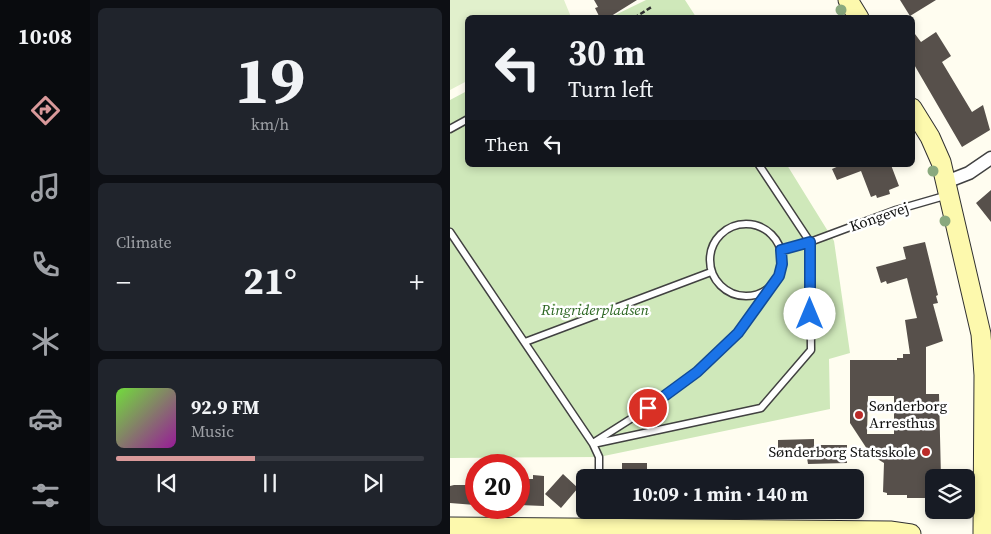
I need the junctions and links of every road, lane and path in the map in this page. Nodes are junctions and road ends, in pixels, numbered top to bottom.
1 (848, 0) edge
2 (653, 6) dead end
3 (639, 15) edge
4 (856, 15) edge
5 (915, 113) edge
6 (465, 121) edge
7 (450, 130) edge
8 (991, 158) edge
9 (760, 167) edge
10 (947, 189) junction
11 (450, 232) edge
12 (810, 242) junction
13 (781, 250) junction
14 (711, 272) junction
15 (770, 288) junction
16 (986, 333) edge
17 (525, 342) junction
18 (593, 444) junction
19 (599, 469) edge
20 (600, 524) edge
21 (450, 527) edge
22 (911, 534) edge
23 (983, 534) edge

1 - 4 street
2 - 3 path
5 - 10 street
6 - 7 lane
8 - 10 street
9 - 12 lane
10 - 12 lane, Kongevej
10 - 16 street
11 - 17 lane
12 - 13 lane, Kongevej
12 - 18 lane
13 - 14 lane
13 - 15 lane
14 - 15 lane
14 - 17 lane
15 - 18 lane
16 - 23 street
17 - 18 lane
18 - 19 lane
20 - 21 street
20 - 22 street

